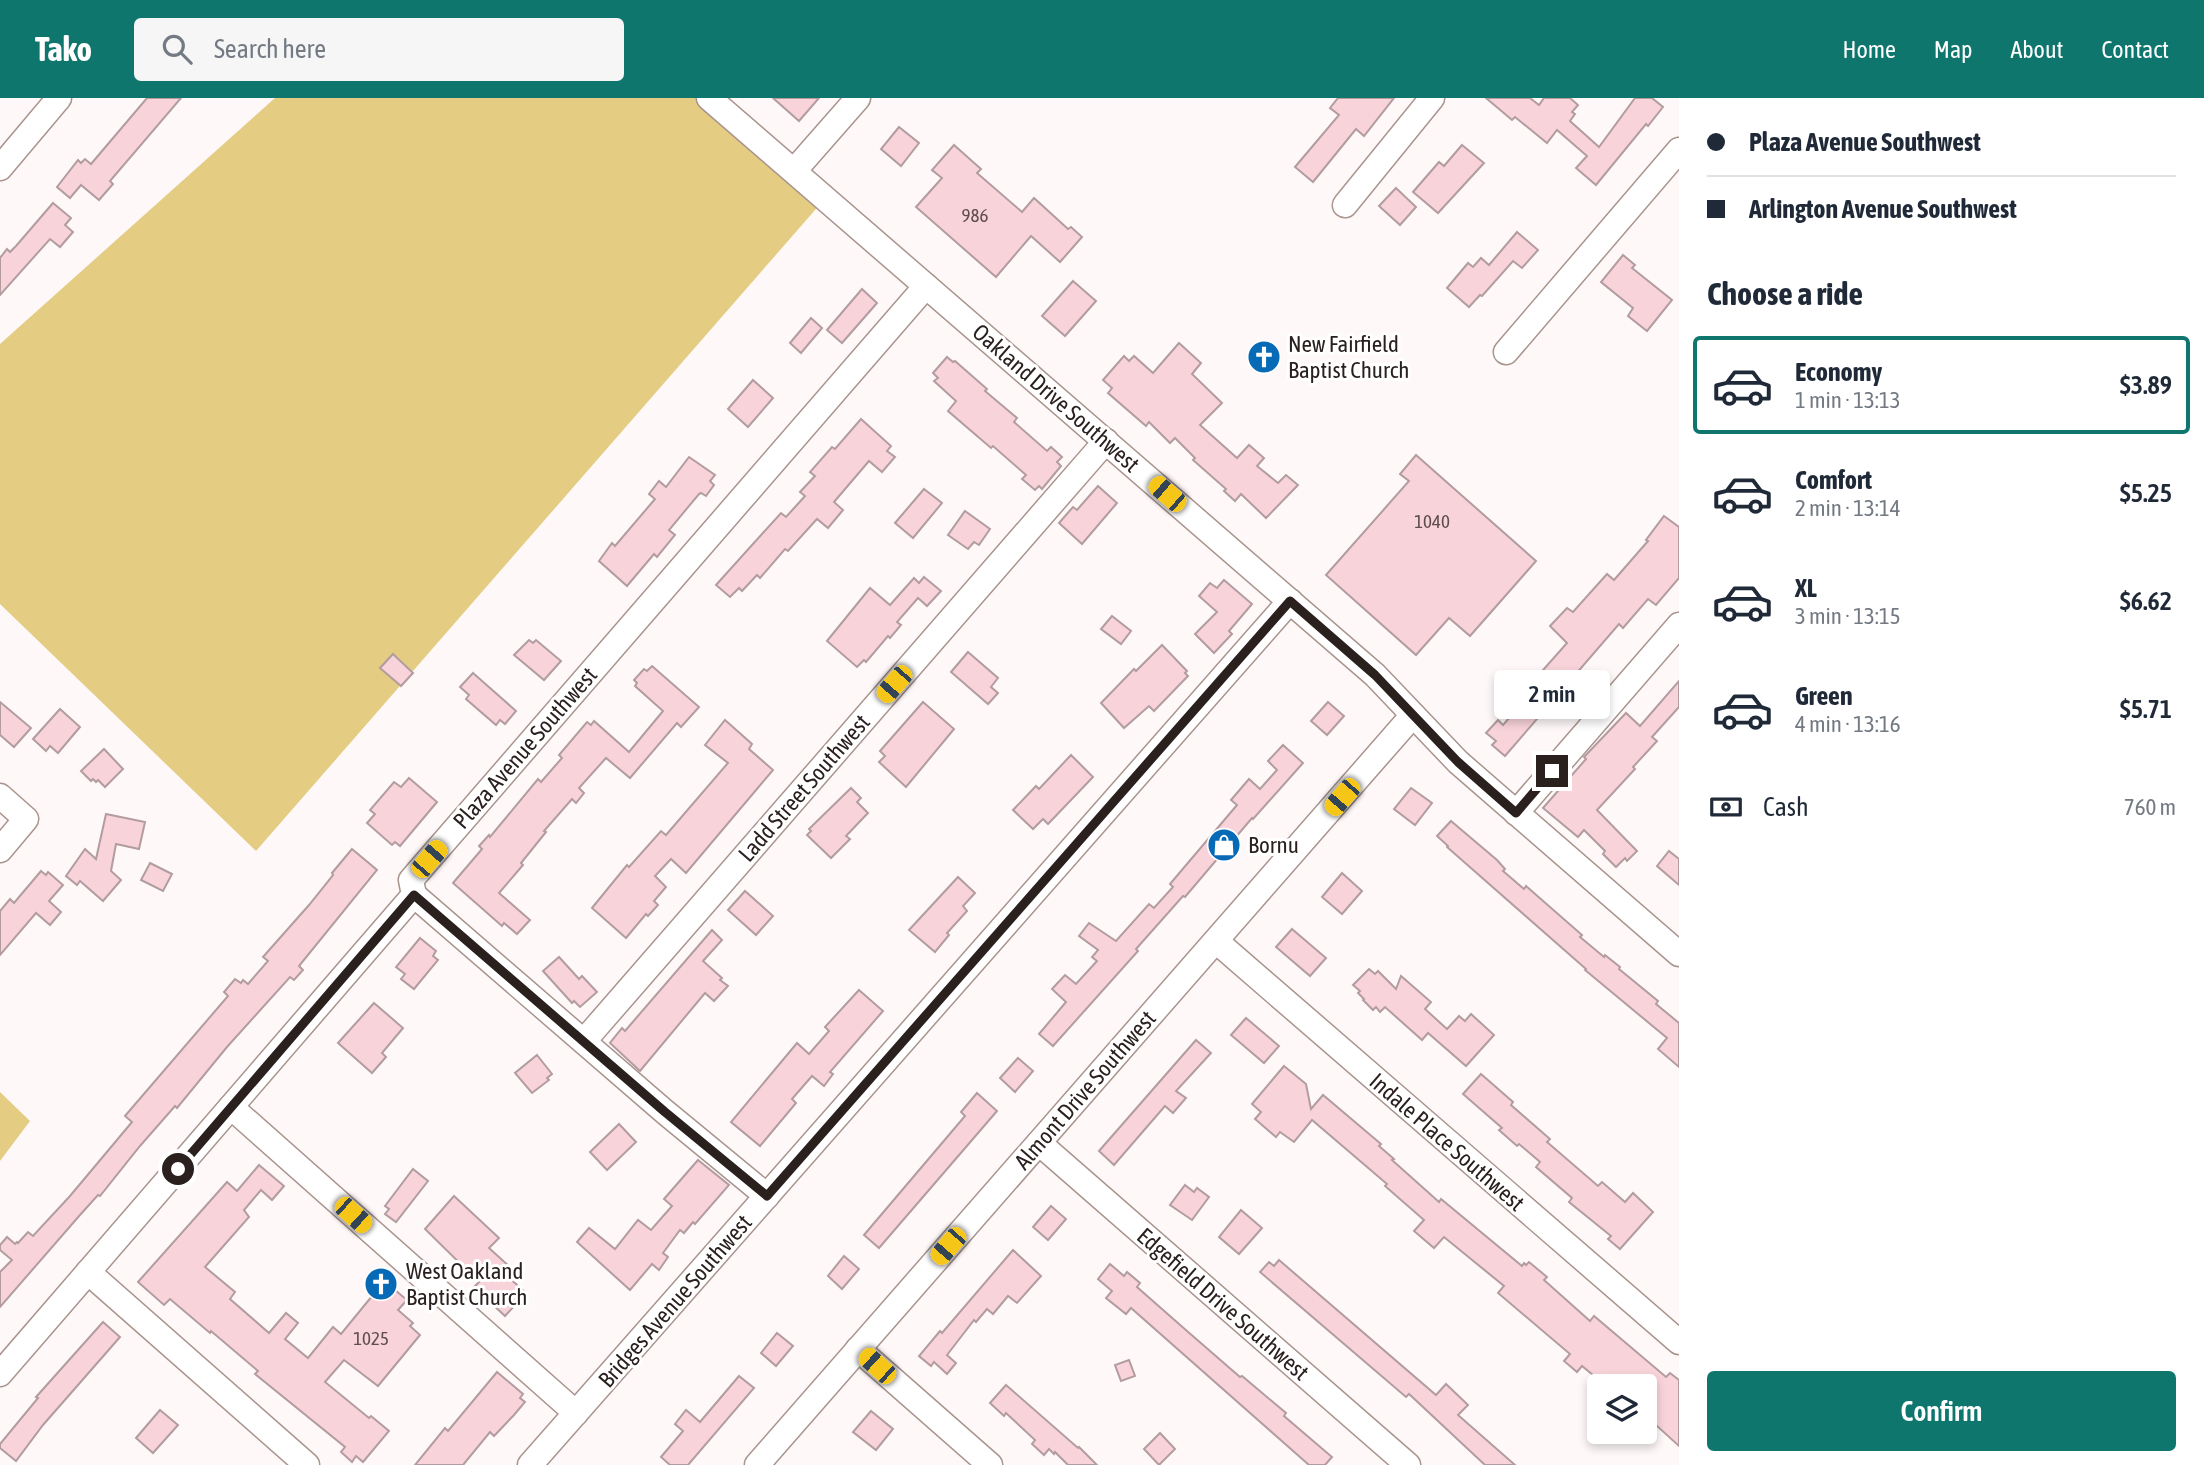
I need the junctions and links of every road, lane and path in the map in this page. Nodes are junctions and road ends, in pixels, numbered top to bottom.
1 (59, 98) edge
2 (709, 98) edge
3 (858, 98) edge
4 (1432, 98) edge
5 (1679, 150) edge
6 (0, 168) edge
7 (794, 171) junction
8 (1345, 205) dead end
9 (926, 286) junction
10 (1506, 352) dead end
11 (1106, 441) junction
12 (1290, 601) junction
13 (1679, 625) edge
14 (1413, 715) junction
15 (0, 796) edge
16 (1516, 813) junction
17 (0, 849) edge
18 (414, 895) junction
19 (1216, 941) junction
20 (1679, 954) edge
21 (584, 1041) junction
22 (231, 1107) junction
23 (1038, 1143) junction
24 (767, 1196) junction
25 (88, 1272) junction
26 (1679, 1342) edge
27 (858, 1349) junction
28 (0, 1374) edge
29 (576, 1413) junction
30 (307, 1465) edge
31 (530, 1465) edge
32 (757, 1465) edge
33 (990, 1465) edge
34 (1408, 1465) edge

1 - 6 street
2 - 7 street, Oakland Drive Southwest
3 - 7 street
4 - 8 street
5 - 10 street
7 - 9 street, Oakland Drive Southwest
9 - 11 street, Oakland Drive Southwest
9 - 18 street, Plaza Avenue Southwest
11 - 12 street, Oakland Drive Southwest
11 - 21 street, Ladd Street Southwest
12 - 14 street, Oakland Drive Southwest
12 - 24 street, Bridges Avenue Southwest
13 - 16 street
14 - 16 street, Oakland Drive Southwest
14 - 19 street, Almont Drive Southwest
15 - 17 street
16 - 20 street, Oakland Drive Southwest
18 - 21 street
18 - 22 street, Plaza Avenue Southwest
19 - 23 street, Almont Drive Southwest
19 - 26 street, Indale Place Southwest
21 - 24 street
22 - 25 street, Plaza Avenue Southwest
22 - 29 street
23 - 27 street, Almont Drive Southwest
23 - 34 street, Edgefield Drive Southwest
24 - 29 street, Bridges Avenue Southwest
25 - 28 street, Plaza Avenue Southwest
25 - 30 street
27 - 32 street, Almont Drive Southwest
27 - 33 street
29 - 31 street, Bridges Avenue Southwest

